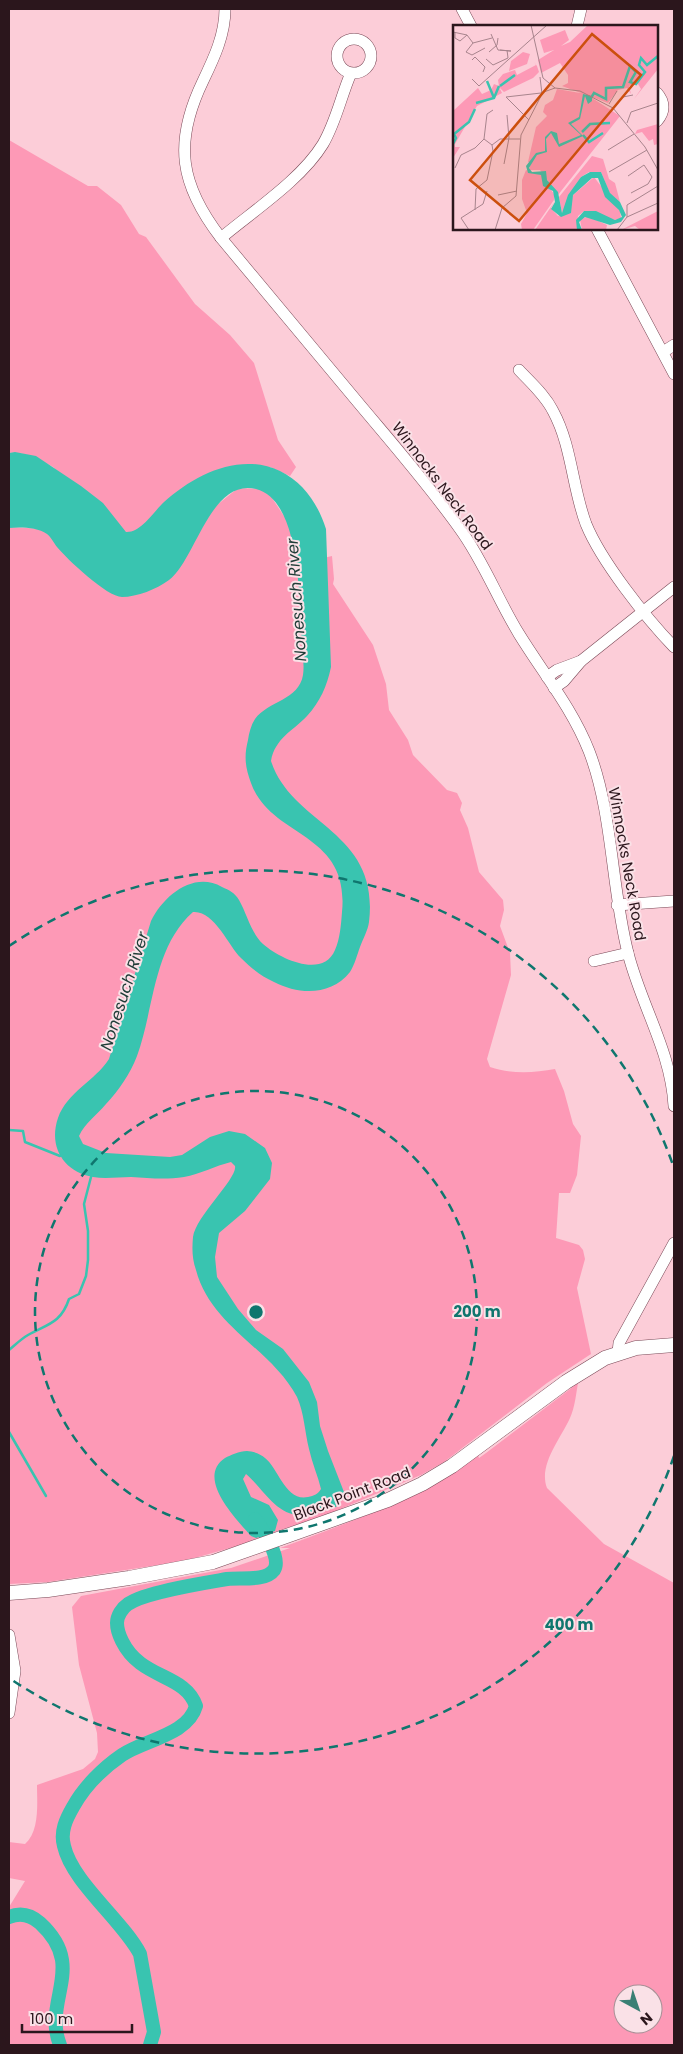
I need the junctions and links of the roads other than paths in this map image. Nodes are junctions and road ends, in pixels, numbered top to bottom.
1 (225, 9) edge
2 (462, 9) edge
3 (580, 9) edge
4 (470, 25) edge
5 (577, 25) edge
6 (351, 73) dead end
7 (658, 94) edge
8 (658, 119) edge
9 (598, 230) edge
10 (221, 238) junction
11 (674, 345) edge
12 (663, 352) junction
13 (519, 370) dead end
14 (674, 374) edge
15 (674, 587) edge
16 (643, 612) junction
17 (674, 647) edge
18 (580, 661) junction
19 (547, 677) junction
20 (554, 688) junction
21 (674, 901) edge
22 (617, 905) junction
23 (628, 953) junction
24 (594, 960) dead end
25 (674, 1106) edge
26 (674, 1243) edge
27 (674, 1344) edge
28 (618, 1352) junction
29 (9, 1593) edge
30 (9, 1635) edge
31 (9, 1713) edge

1 - 10 street, Winnocks Neck Road
2 - 4 street
3 - 5 street
6 - 10 street
7 - 8 street
9 - 12 street
10 - 19 street, Winnocks Neck Road
11 - 12 street
12 - 14 street
13 - 16 street
15 - 16 street
16 - 17 street
16 - 18 street
18 - 19 street
18 - 20 street
19 - 20 street, Winnocks Neck Road
20 - 22 street, Winnocks Neck Road
21 - 22 street
22 - 23 street, Winnocks Neck Road
23 - 24 street
23 - 25 street, Winnocks Neck Road
26 - 28 street
27 - 28 main road, Black Point Road
28 - 29 main road, Black Point Road
30 - 31 street

